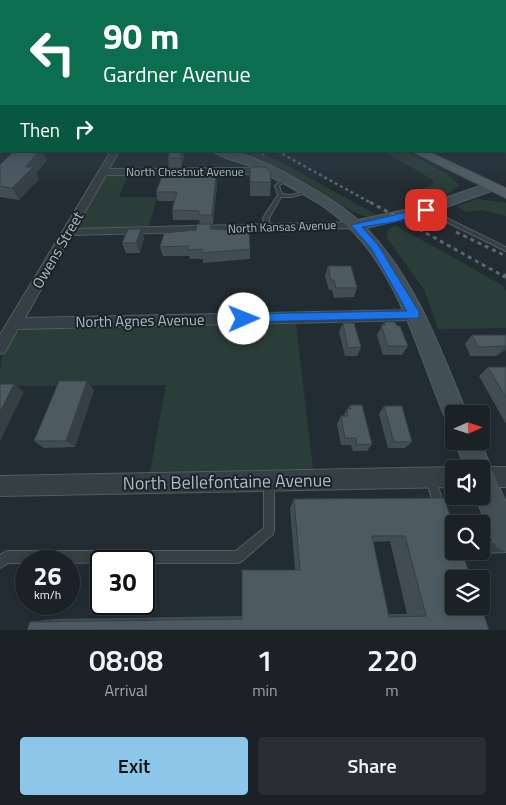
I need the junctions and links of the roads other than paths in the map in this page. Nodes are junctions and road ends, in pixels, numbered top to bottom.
1 (115, 152) edge
2 (221, 152) edge
3 (419, 152) edge
4 (268, 170) junction
5 (103, 172) junction
6 (285, 179) junction
7 (490, 188) junction
8 (308, 192) junction
9 (506, 194) edge
10 (280, 195) junction
11 (426, 210) junction
12 (356, 225) junction
13 (267, 228) junction
14 (68, 232) junction
15 (506, 249) edge
16 (415, 315) junction
17 (14, 324) junction
18 (0, 348) edge
19 (452, 405) edge
20 (445, 477) edge
21 (490, 477) edge
22 (506, 477) edge
23 (430, 478) junction
24 (269, 481) junction
25 (0, 486) edge
26 (490, 499) edge
27 (445, 521) edge
28 (506, 537) edge
29 (506, 546) edge
30 (490, 547) edge
31 (0, 562) edge

1 - 5 street, Owens Street
2 - 4 street
3 - 7 main road
4 - 5 street, North Chestnut Avenue
4 - 6 street
5 - 14 street, Owens Street
6 - 8 street
6 - 10 lane
7 - 9 main road
7 - 11 street, North Kansas Avenue
8 - 10 lane
8 - 12 street
10 - 13 lane
11 - 12 street, North Kansas Avenue
11 - 15 lane
12 - 13 street, North Kansas Avenue
12 - 16 street
13 - 14 street, North Kansas Avenue
14 - 17 street, Owens Street
16 - 17 street, North Agnes Avenue
16 - 19 street
17 - 18 street, Owens Street
20 - 23 street, North Bellefontaine Avenue
21 - 22 street
23 - 24 street, North Bellefontaine Avenue
23 - 27 lane
24 - 25 street, North Bellefontaine Avenue
24 - 31 lane
26 - 28 street
29 - 30 lane

